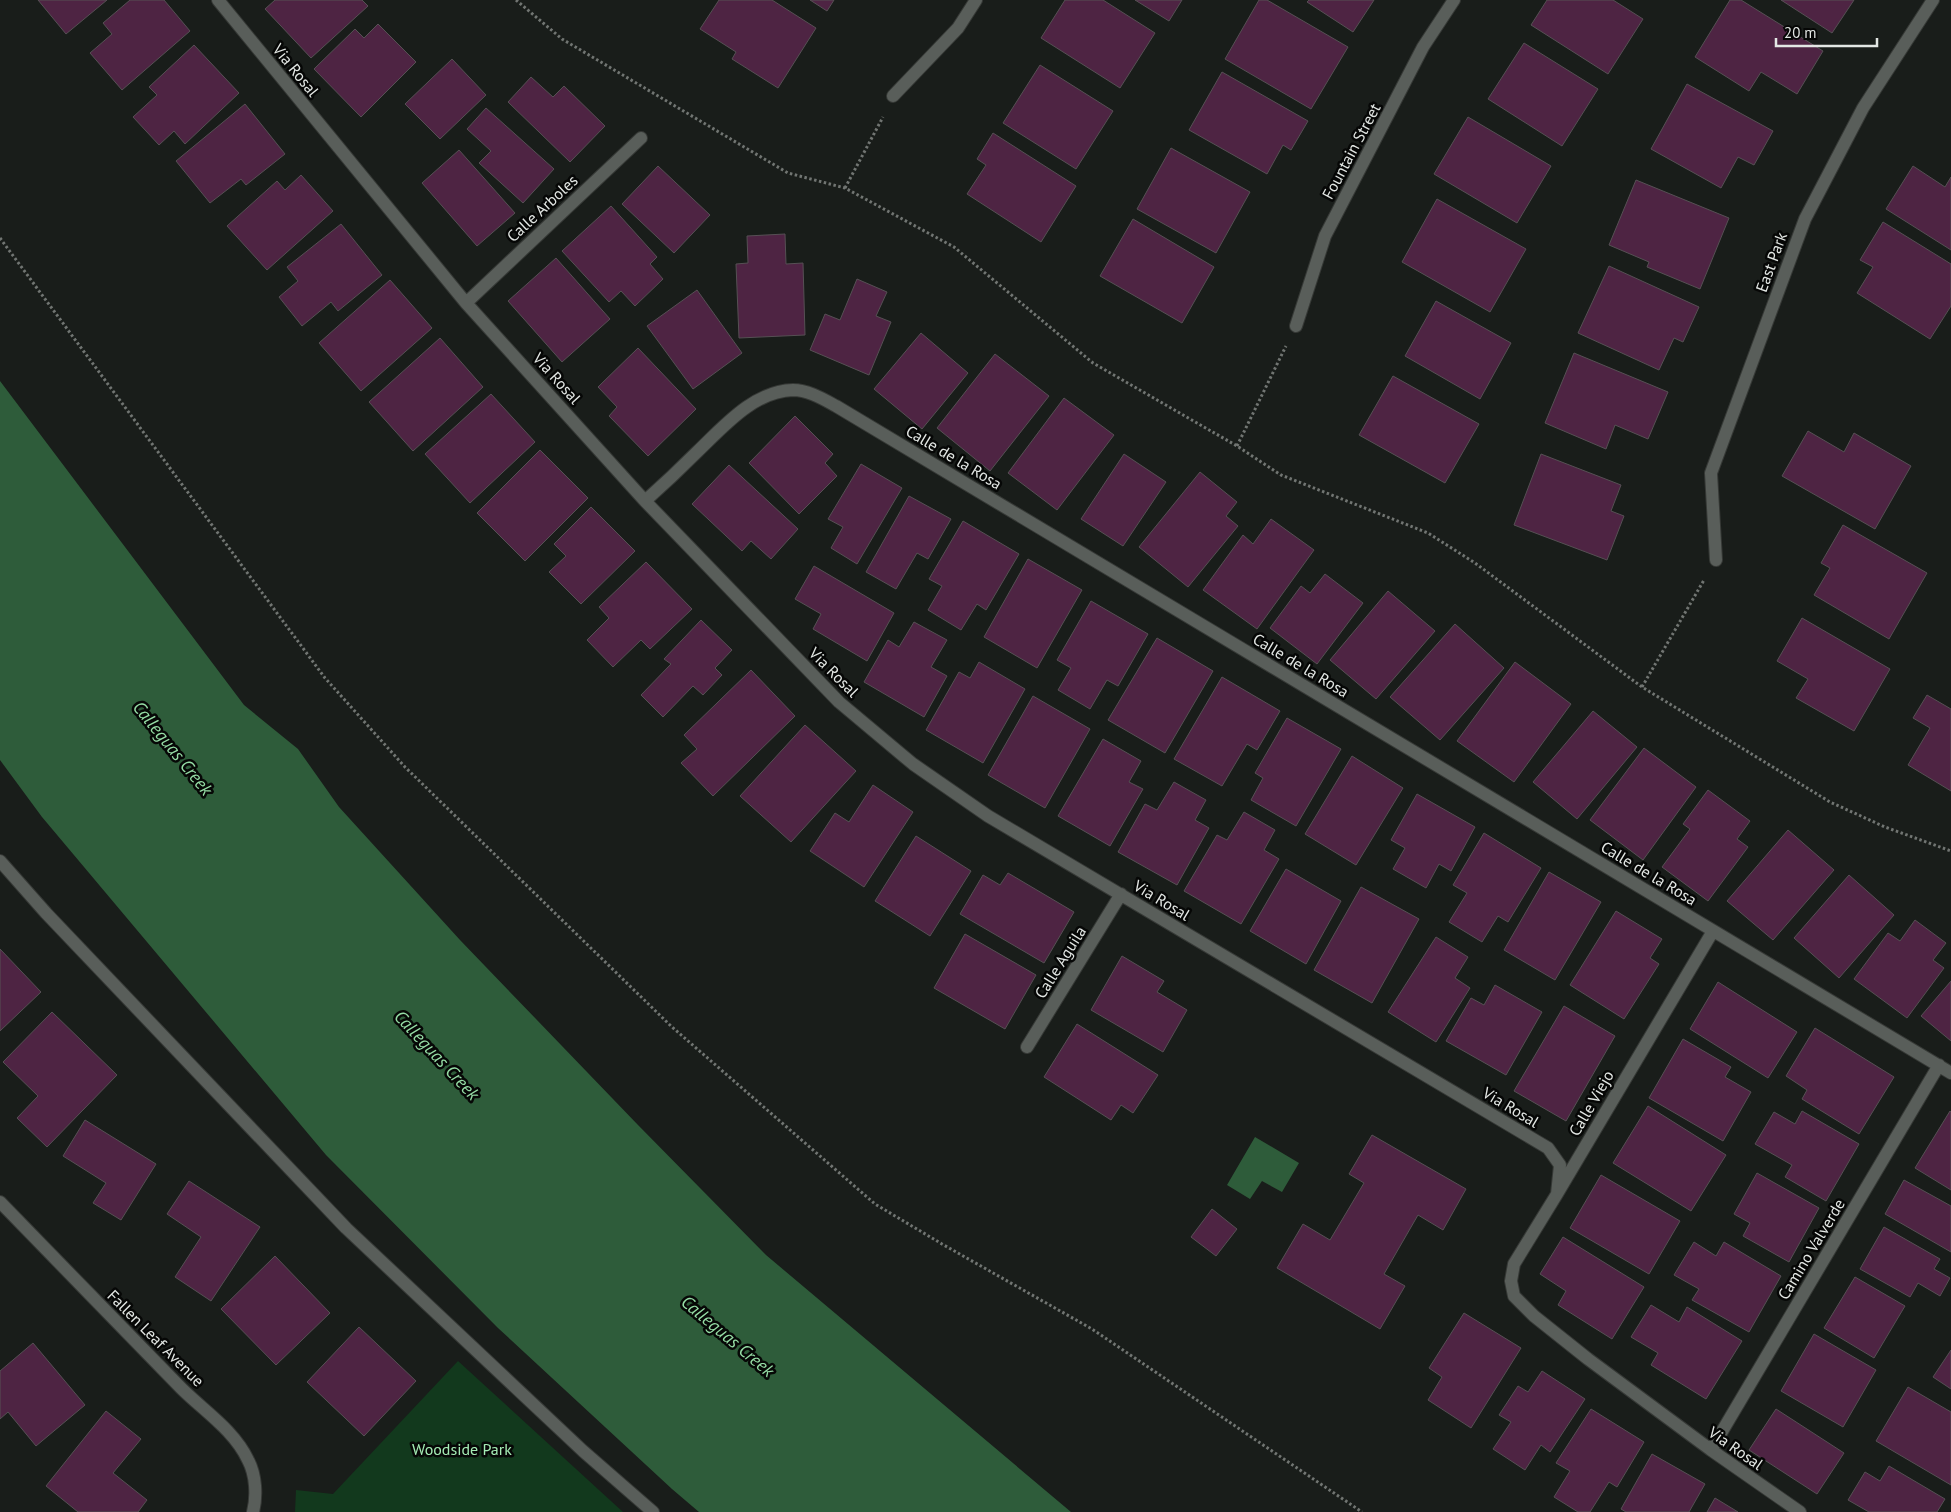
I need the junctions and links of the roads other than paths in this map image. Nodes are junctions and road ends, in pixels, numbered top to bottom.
1 (218, 0) edge
2 (976, 0) edge
3 (1454, 0) edge
4 (1933, 0) edge
5 (894, 96) road end
6 (640, 138) dead end
7 (466, 303) junction
8 (1296, 326) road end
9 (645, 501) junction
10 (1716, 560) road end
11 (0, 861) edge
12 (1121, 894) junction
13 (1713, 930) junction
14 (1027, 1047) dead end
15 (1939, 1065) junction
16 (1951, 1073) edge
17 (1557, 1194) junction
18 (0, 1202) edge
19 (1514, 1296) joint
20 (1711, 1450) junction
21 (253, 1512) edge
22 (652, 1512) edge
23 (1800, 1512) edge

1 - 7 street, Via Rosal
2 - 5 street
3 - 8 street, Fountain Street
4 - 10 street, East Park
6 - 7 street, Calle Arboles
7 - 9 street, Via Rosal
9 - 12 street, Via Rosal
9 - 13 street, Calle de la Rosa
11 - 22 street
12 - 14 street, Calle Aguila
12 - 17 street, Via Rosal
13 - 15 street, Calle de la Rosa
13 - 17 street, Calle Viejo
15 - 16 street, Calle de la Rosa
15 - 20 street, Camino Valverde
17 - 19 street, Calle Viejo
18 - 21 street, Fallen Leaf Avenue
19 - 20 street, Via Rosal
20 - 23 street, Via Rosal

